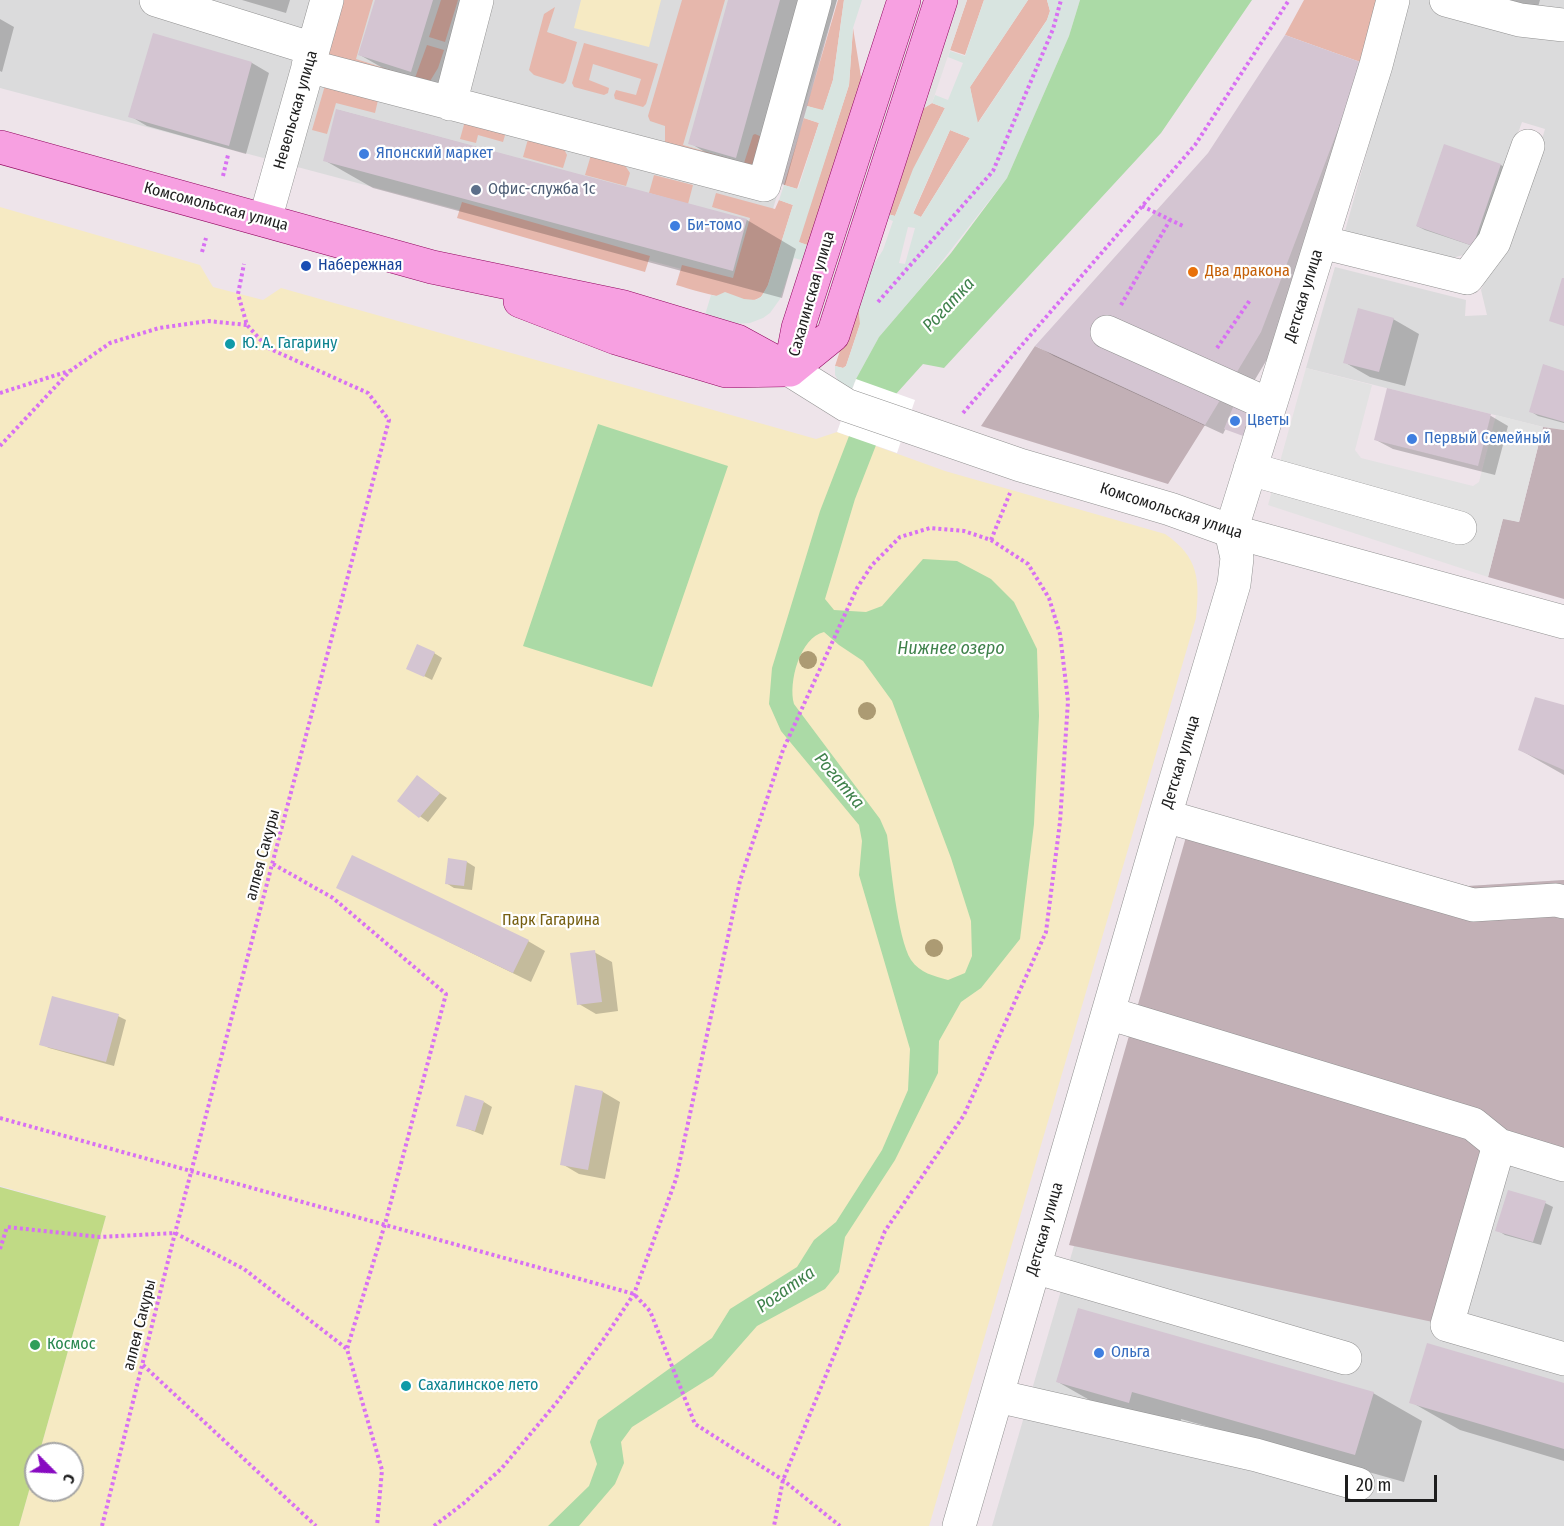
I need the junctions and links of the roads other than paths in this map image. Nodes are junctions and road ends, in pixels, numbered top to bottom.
1 (156, 0) edge
2 (327, 0) edge
3 (477, 0) edge
4 (815, 0) edge
5 (904, 0) edge
6 (941, 0) edge
7 (1393, 0) edge
8 (1446, 0) edge
9 (1523, 10) edge
10 (1564, 25) edge
11 (310, 58) junction
12 (450, 104) junction
13 (1528, 146) dead end
14 (0, 147) edge
15 (265, 220) junction
16 (1321, 242) junction
17 (1107, 332) road end
18 (790, 370) junction
19 (1270, 405) junction
20 (1250, 469) junction
21 (1460, 528) dead end
22 (1231, 531) junction
23 (1564, 622) edge
24 (1165, 816) junction
25 (1564, 902) edge
26 (1108, 1013) junction
27 (1499, 1145) junction
28 (1564, 1165) edge
29 (1034, 1267) junction
30 (1345, 1358) dead end
31 (1564, 1359) edge
32 (997, 1396) junction
33 (1358, 1484) dead end
34 (959, 1526) edge

1 - 11 street
2 - 11 street, Невельская улица
3 - 12 street
4 - 12 street
5 - 18 main road, Сахалинская улица
6 - 18 main road, Сахалинская улица
7 - 16 street, Детская улица
8 - 9 street
9 - 10 street
11 - 12 street
11 - 15 street, Невельская улица
13 - 16 street
14 - 15 main road, Комсомольская улица
15 - 18 main road, Комсомольская улица
16 - 19 street, Детская улица
17 - 19 street
18 - 22 street, Комсомольская улица
19 - 20 street, Детская улица
20 - 21 street
20 - 22 street, Детская улица
22 - 23 street, Комсомольская улица
22 - 24 street, Детская улица
24 - 25 street
24 - 26 street, Детская улица
26 - 27 street
26 - 29 street, Детская улица
27 - 28 street
27 - 31 street
29 - 30 street
29 - 32 street, Детская улица
32 - 33 street
32 - 34 street, Детская улица

